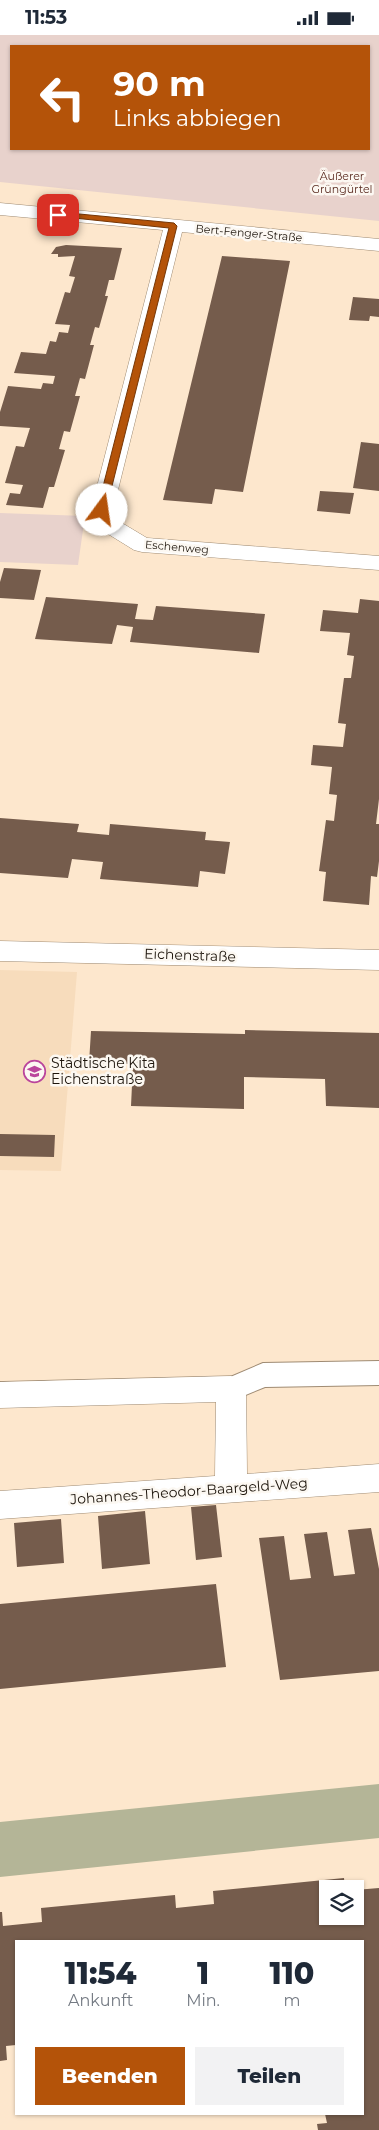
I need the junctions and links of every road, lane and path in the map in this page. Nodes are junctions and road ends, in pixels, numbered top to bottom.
1 (0, 209) edge
2 (174, 226) junction
3 (379, 245) edge
4 (379, 563) edge
5 (0, 951) edge
6 (379, 960) edge
7 (379, 1373) edge
8 (231, 1389) junction
9 (0, 1395) edge
10 (379, 1478) edge
11 (231, 1488) junction
12 (0, 1505) edge

1 - 2 street, Bert-Fenger-Straße
2 - 3 street, Bert-Fenger-Straße
2 - 4 street, Eschenweg
5 - 6 street, Eichenstraße
7 - 8 lane
8 - 9 street
8 - 11 street
10 - 11 street, Johannes-Theodor-Baargeld-Weg
11 - 12 street, Johannes-Theodor-Baargeld-Weg

